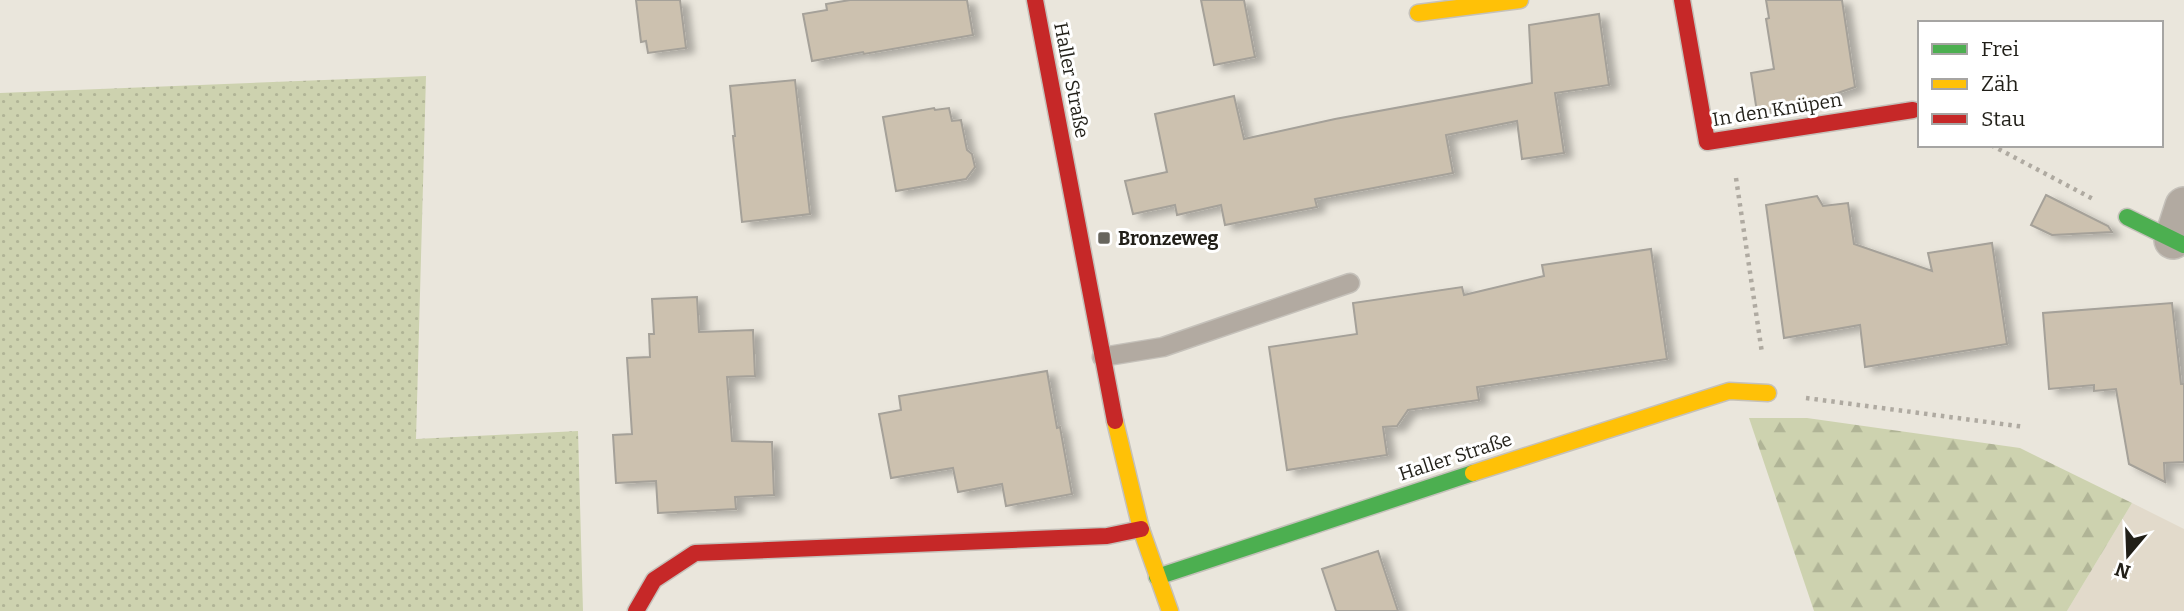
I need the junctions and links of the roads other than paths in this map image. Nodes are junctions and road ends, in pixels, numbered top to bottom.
1 (1035, 0) edge
2 (1520, 0) edge
3 (1682, 0) edge
4 (1418, 13) dead end
5 (1913, 110) dead end
6 (2127, 217) road end
7 (2180, 230) edge
8 (1350, 283) dead end
9 (1102, 357) junction
10 (1768, 393) road end
11 (1141, 529) junction
12 (1157, 577) junction
13 (636, 611) edge
14 (1170, 611) edge

1 - 9 street, Haller Straße
2 - 4 street
3 - 5 street, In den Knüpen
6 - 7 street
8 - 9 lane
9 - 11 street, Haller Straße
10 - 12 street, Haller Straße
11 - 12 street, Haller Straße
11 - 13 street
12 - 14 street, Haller Straße

